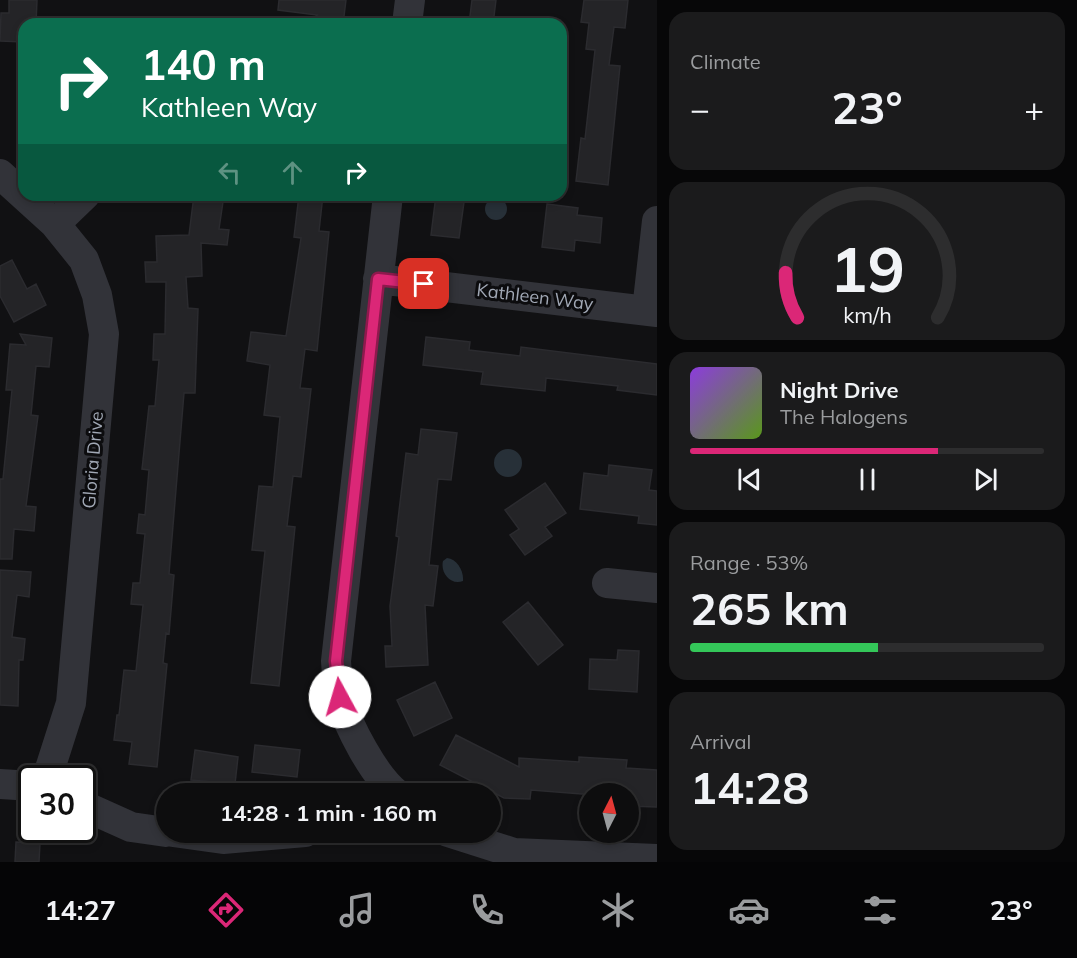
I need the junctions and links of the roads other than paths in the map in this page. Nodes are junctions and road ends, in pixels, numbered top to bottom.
1 (410, 0) edge
2 (408, 18) edge
3 (0, 174) edge
4 (18, 190) edge
5 (30, 201) edge
6 (79, 201) edge
7 (387, 201) edge
8 (657, 221) edge
9 (55, 224) junction
10 (378, 279) junction
11 (652, 311) edge
12 (607, 583) dead end
13 (657, 588) edge
14 (51, 765) edge
15 (382, 783) edge
16 (0, 784) edge
17 (18, 785) edge
18 (96, 811) edge
19 (156, 831) edge
20 (483, 843) edge
21 (657, 859) edge

1 - 2 street
3 - 4 street, Gloria Drive
5 - 9 street, Gloria Drive
6 - 9 street
7 - 10 street
8 - 11 street
9 - 14 street, Gloria Drive
10 - 11 street, Kathleen Way
10 - 15 street
12 - 13 street
16 - 17 street
18 - 19 street
20 - 21 street

